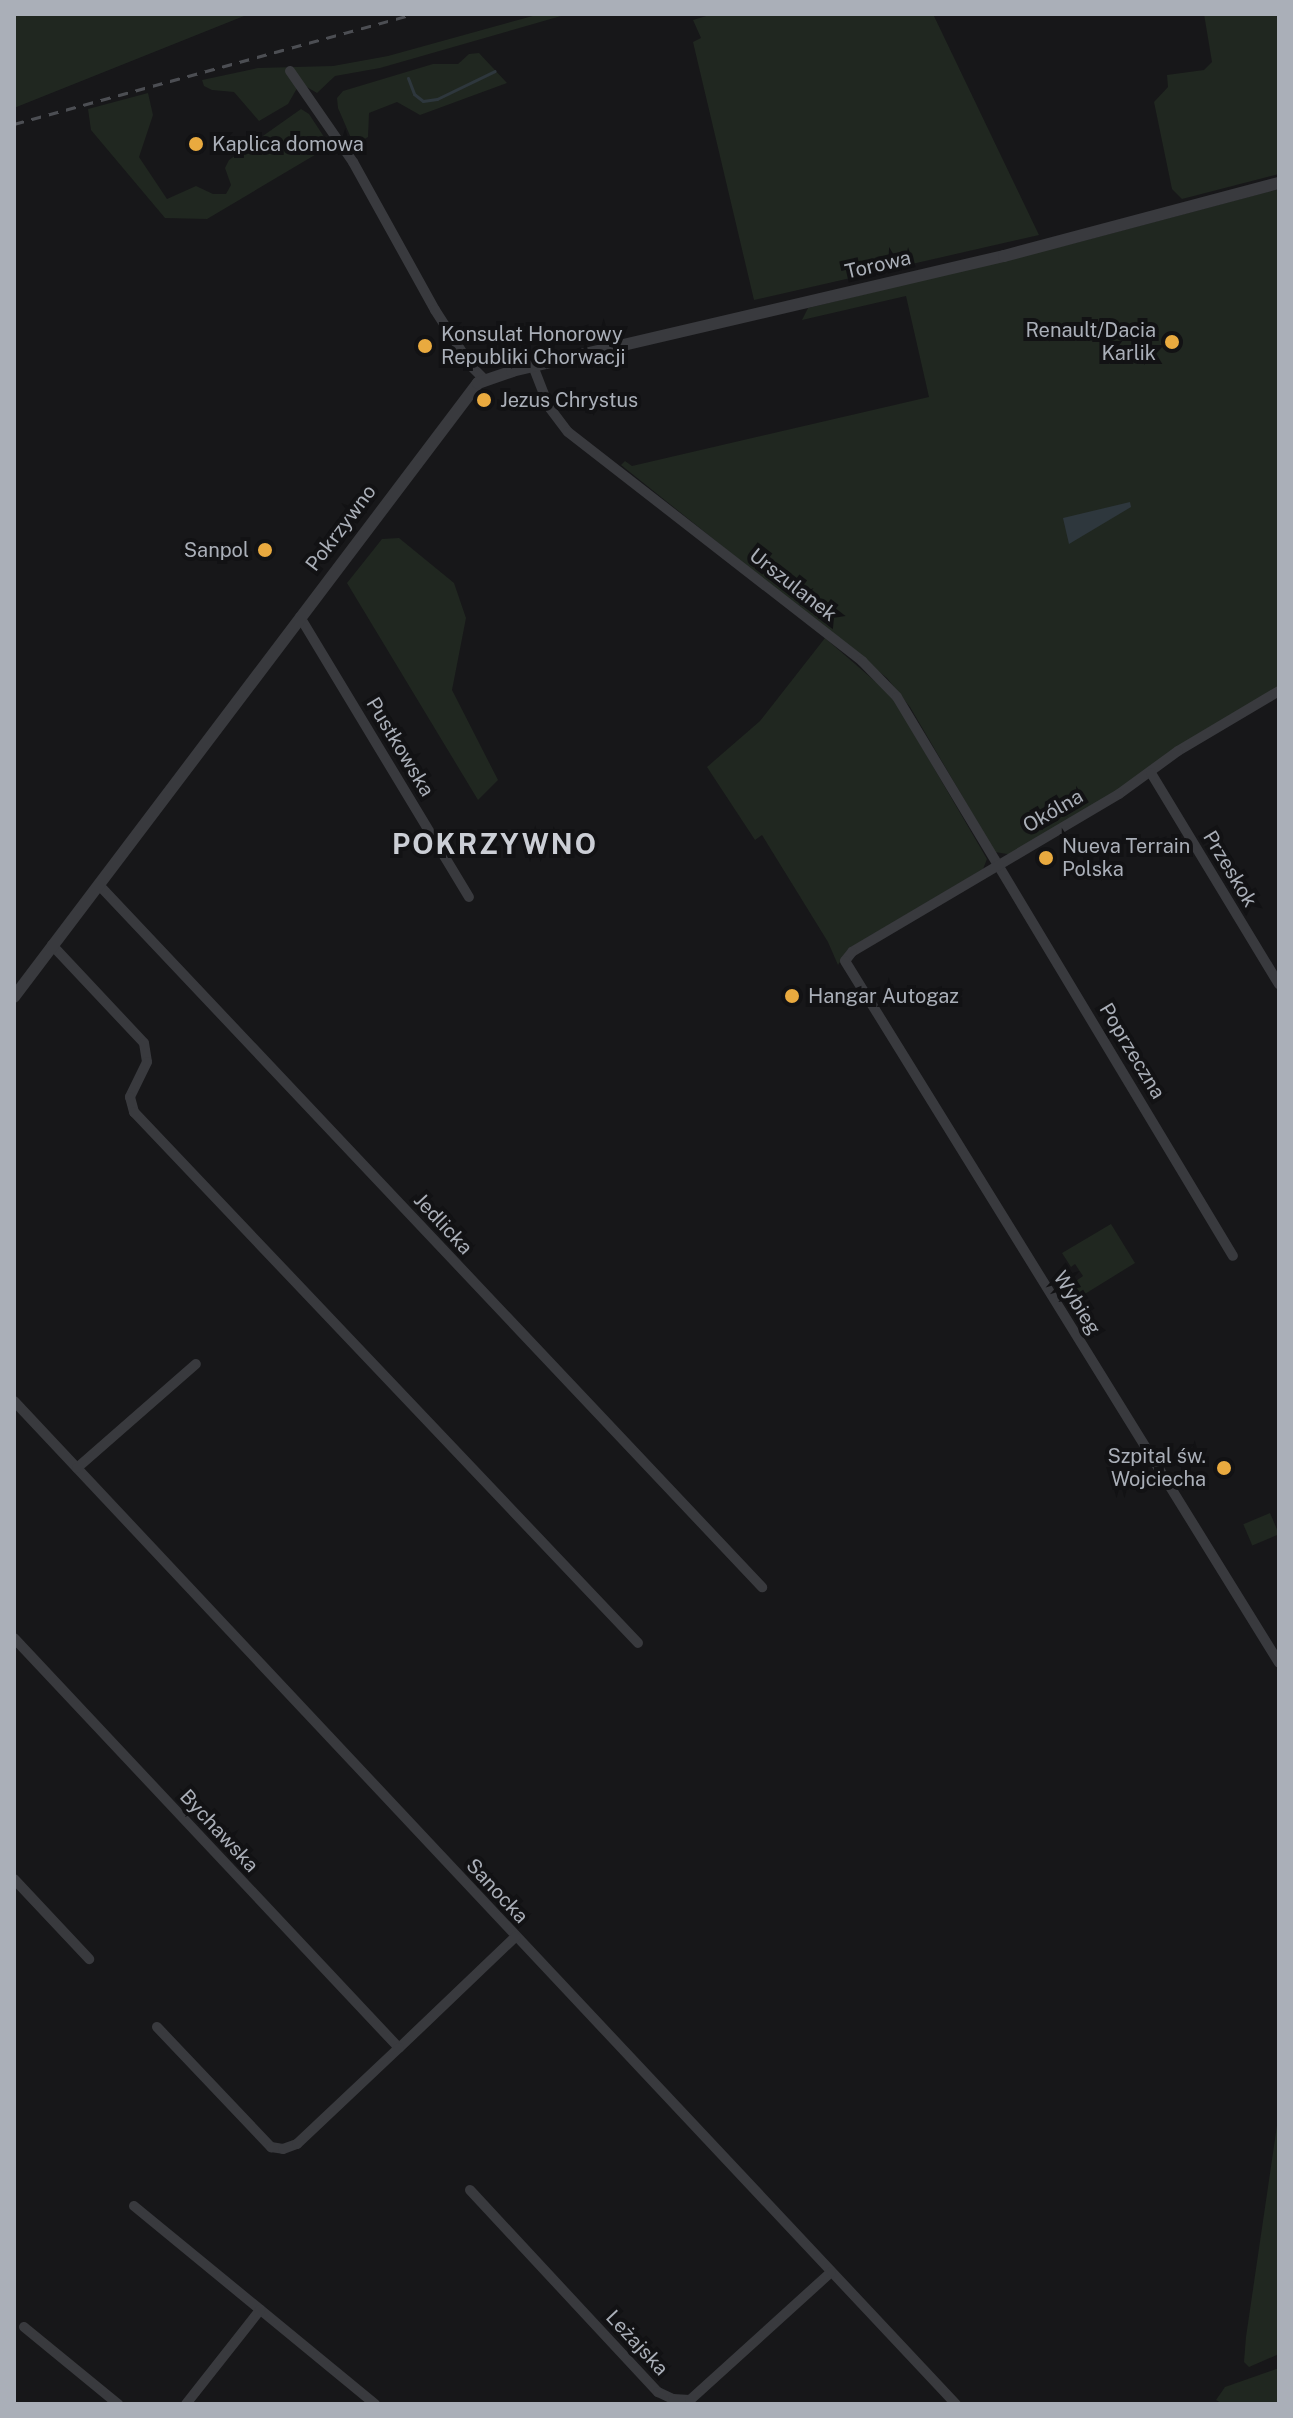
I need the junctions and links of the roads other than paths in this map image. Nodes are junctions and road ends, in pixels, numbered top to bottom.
1 (290, 71) dead end
2 (1279, 183) edge
3 (533, 366) junction
4 (484, 379) junction
5 (300, 617) junction
6 (1279, 691) edge
7 (1151, 773) junction
8 (999, 864) junction
9 (99, 885) junction
10 (469, 897) dead end
11 (52, 945) junction
12 (845, 961) joint
13 (1279, 984) edge
14 (14, 997) edge
15 (1233, 1256) dead end
16 (196, 1364) dead end
17 (14, 1401) edge
18 (77, 1468) junction
19 (762, 1587) dead end
20 (14, 1638) edge
21 (638, 1643) dead end
22 (1279, 1663) edge
23 (14, 1879) edge
24 (515, 1937) junction
25 (89, 1959) dead end
26 (157, 2027) dead end
27 (399, 2048) junction
28 (470, 2190) dead end
29 (134, 2206) dead end
30 (831, 2272) junction
31 (260, 2310) junction
32 (24, 2327) dead end
33 (118, 2404) edge
34 (186, 2404) edge
35 (375, 2404) edge
36 (956, 2404) edge

1 - 4 street
2 - 3 street, Torowa
3 - 4 street, Torowa
3 - 8 street, Urszulanek
4 - 5 street, Pokrzywno
5 - 9 street, Pokrzywno
5 - 10 street, Pustkowska
6 - 7 street, Okólna
7 - 8 street, Okólna
7 - 13 street, Przeskok
8 - 12 street, Okólna
8 - 15 street, Poprzeczna
9 - 11 street, Pokrzywno
9 - 19 street, Jedlicka
11 - 14 street, Pokrzywno
11 - 21 street
12 - 22 street, Wybieg
16 - 18 street
17 - 18 street, Sanocka
18 - 24 street, Sanocka
20 - 27 street, Bychawska
23 - 25 street
24 - 27 street
24 - 30 street, Sanocka
26 - 27 street
28 - 30 street, Leżajska
29 - 31 street
30 - 36 street, Sanocka
31 - 34 street
31 - 35 street
32 - 33 street

